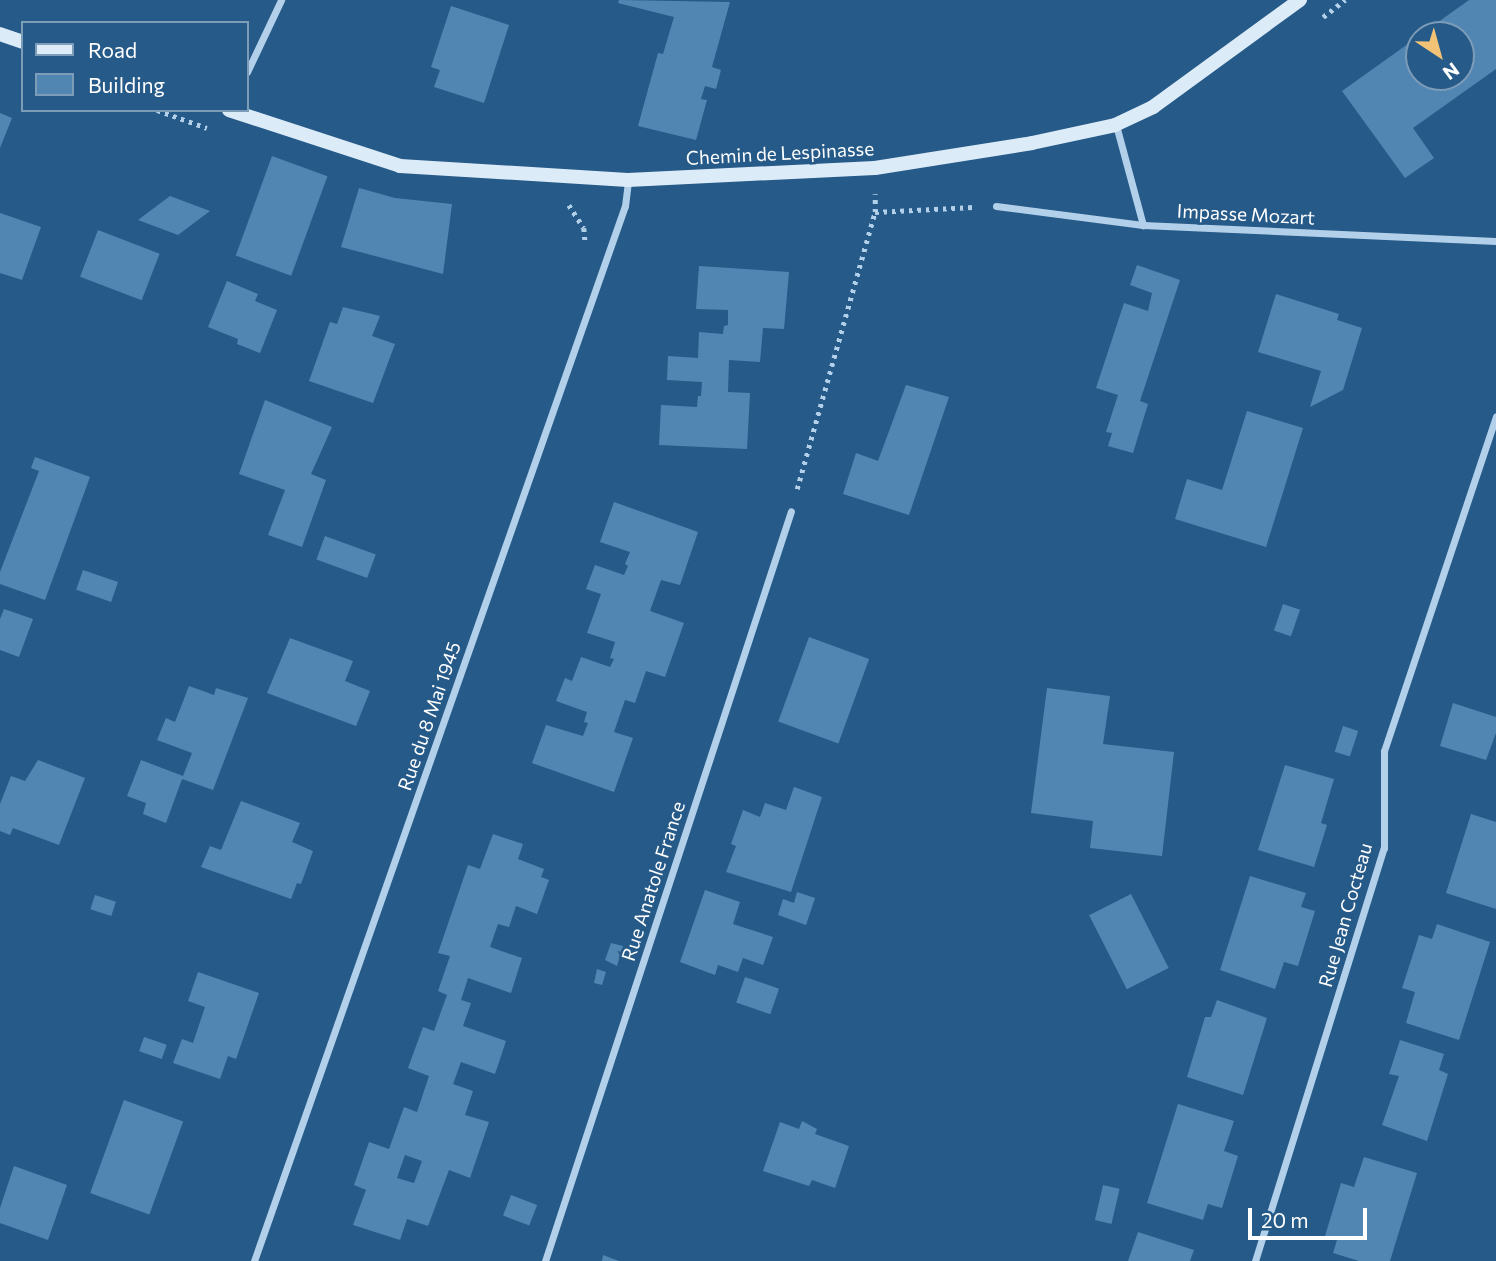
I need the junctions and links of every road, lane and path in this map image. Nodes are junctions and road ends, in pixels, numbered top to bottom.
1 (281, 0) edge
2 (1300, 0) edge
3 (0, 34) edge
4 (21, 41) edge
5 (248, 70) edge
6 (235, 112) edge
7 (1115, 125) junction
8 (875, 168) junction
9 (628, 180) junction
10 (569, 205) dead end
11 (996, 206) joint
12 (875, 212) junction
13 (1143, 225) junction
14 (1496, 241) edge
15 (585, 248) dead end
16 (1496, 416) edge
17 (791, 511) joint
18 (254, 1261) edge
19 (545, 1261) edge
20 (1255, 1261) edge

1 - 5 street
2 - 7 street, Chemin de Lespinasse
3 - 4 street
6 - 9 street, Chemin de Lespinasse
7 - 8 street, Chemin de Lespinasse
7 - 13 street
8 - 9 street, Chemin de Lespinasse
8 - 12 path
9 - 18 street, Rue du 8 Mai 1945
10 - 15 path
11 - 12 path
11 - 13 street, Impasse Mozart
12 - 17 path
13 - 14 street, Impasse Mozart
16 - 20 street, Rue Jean Cocteau
17 - 19 street, Rue Anatole France

